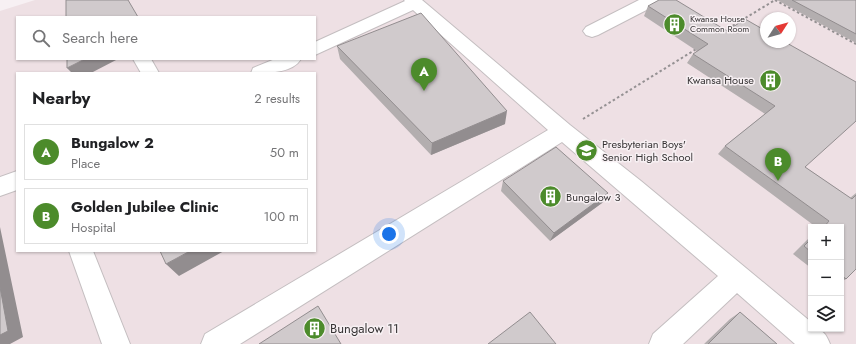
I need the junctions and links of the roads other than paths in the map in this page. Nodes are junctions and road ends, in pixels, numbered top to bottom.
1 (652, 0) edge
2 (414, 2) edge
3 (592, 31) dead end
4 (316, 49) edge
5 (143, 60) edge
6 (290, 60) edge
7 (149, 72) edge
8 (262, 72) edge
9 (563, 131) junction
10 (16, 180) edge
11 (0, 187) edge
12 (81, 252) edge
13 (736, 276) junction
14 (116, 344) edge
15 (215, 344) edge
16 (663, 344) edge
17 (816, 344) edge

1 - 3 lane
2 - 4 lane
2 - 9 lane
5 - 7 lane
6 - 8 lane
9 - 13 lane
9 - 15 lane
10 - 11 lane
12 - 14 lane
13 - 16 lane
13 - 17 lane

